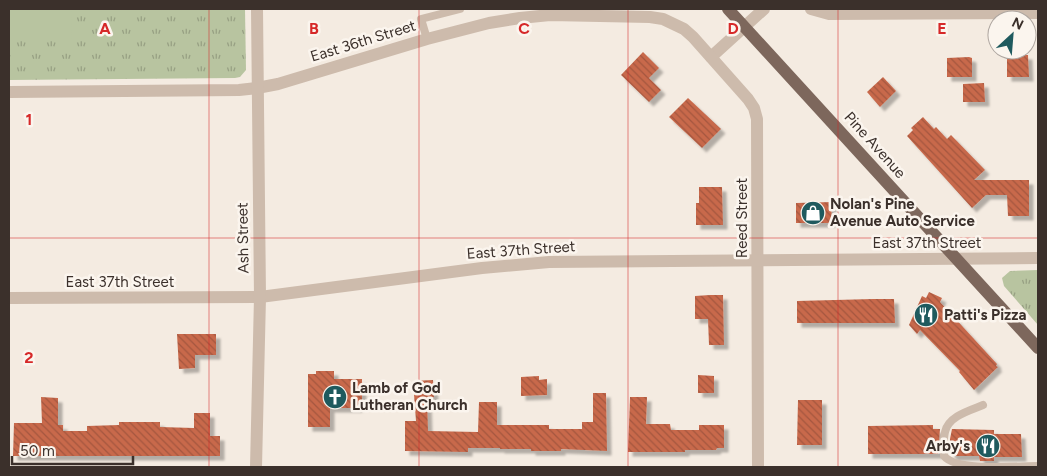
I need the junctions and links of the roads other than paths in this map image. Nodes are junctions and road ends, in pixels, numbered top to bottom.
1 (256, 9) edge
2 (460, 9) edge
3 (728, 9) edge
4 (764, 9) edge
5 (811, 9) edge
6 (646, 13) edge
7 (1038, 13) edge
8 (744, 26) junction
9 (427, 39) junction
10 (711, 57) junction
11 (258, 88) junction
12 (9, 92) edge
13 (1038, 258) edge
14 (957, 259) junction
15 (758, 260) junction
16 (260, 297) junction
17 (9, 298) edge
18 (1038, 348) edge
19 (984, 405) dead end
20 (1038, 466) edge
21 (256, 467) edge
22 (758, 467) edge

1 - 11 street, Ash Street
2 - 9 lane
3 - 8 main road, Pine Avenue
4 - 8 street
5 - 7 street
6 - 9 street, East 36th Street
6 - 10 street, East 36th Street
8 - 10 street
8 - 14 main road, Pine Avenue
9 - 11 street, East 36th Street
10 - 15 street, Reed Street
11 - 12 street, East 36th Street
11 - 16 street, Ash Street
13 - 14 street, East 37th Street
14 - 15 street, East 37th Street
14 - 18 main road, Pine Avenue
15 - 16 street, East 37th Street
15 - 22 street, Reed Street
16 - 17 street, East 37th Street
16 - 21 street, Ash Street
19 - 20 lane

